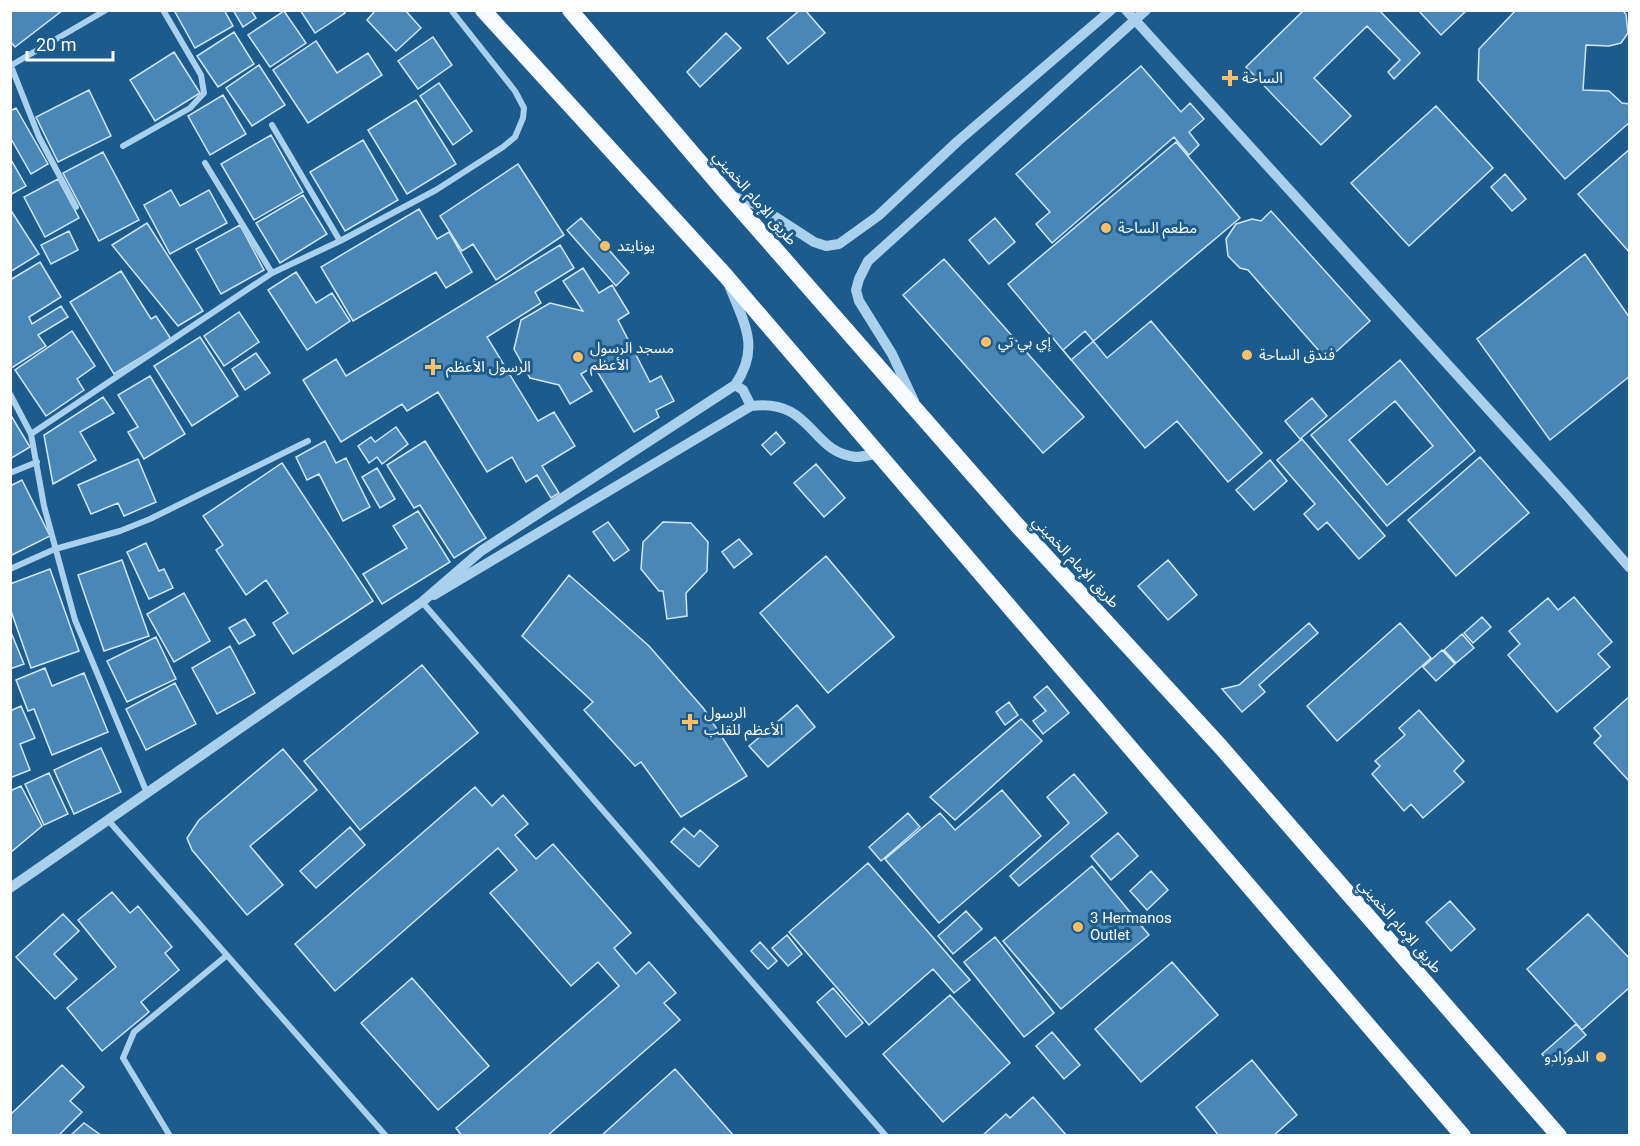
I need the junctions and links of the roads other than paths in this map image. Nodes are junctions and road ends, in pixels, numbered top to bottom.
1 (106, 10) edge
2 (163, 10) edge
3 (451, 10) edge
4 (483, 10) edge
5 (570, 10) edge
6 (1111, 10) edge
7 (1126, 10) edge
8 (1146, 10) edge
9 (1134, 20) junction
10 (11, 66) edge
11 (272, 125) dead end
12 (123, 146) dead end
13 (205, 163) dead end
14 (727, 194) junction
15 (76, 207) dead end
16 (340, 241) junction
17 (273, 273) junction
18 (725, 275) junction
19 (735, 385) junction
20 (10, 394) edge
21 (751, 406) junction
22 (919, 412) junction
23 (31, 434) junction
24 (308, 441) dead end
25 (879, 454) junction
26 (37, 462) junction
27 (10, 473) edge
28 (55, 549) junction
29 (1629, 568) edge
30 (10, 569) edge
31 (424, 600) junction
32 (147, 793) junction
33 (108, 820) junction
34 (10, 888) edge
35 (226, 956) junction
36 (170, 1136) edge
37 (386, 1136) edge
38 (886, 1136) edge
39 (1463, 1136) edge
40 (1558, 1136) edge

1 - 10 street
2 - 12 street
3 - 16 street
4 - 18 highway
5 - 14 highway, طريق الإمام الخميني
6 - 14 street
7 - 9 street
8 - 9 street
9 - 22 street
9 - 29 street
10 - 15 street
11 - 16 street
13 - 17 street
14 - 22 highway, طريق الإمام الخميني
16 - 17 street
17 - 23 street
18 - 19 street
18 - 25 highway
19 - 21 street
19 - 31 street
20 - 23 street
21 - 25 street
21 - 31 street
22 - 40 highway, طريق الإمام الخميني
23 - 26 street
24 - 28 street
25 - 39 highway
26 - 27 street
26 - 28 street
28 - 30 street
28 - 32 street
31 - 32 street
31 - 38 street
32 - 33 street
33 - 34 street
33 - 35 street
35 - 36 street
35 - 37 street

